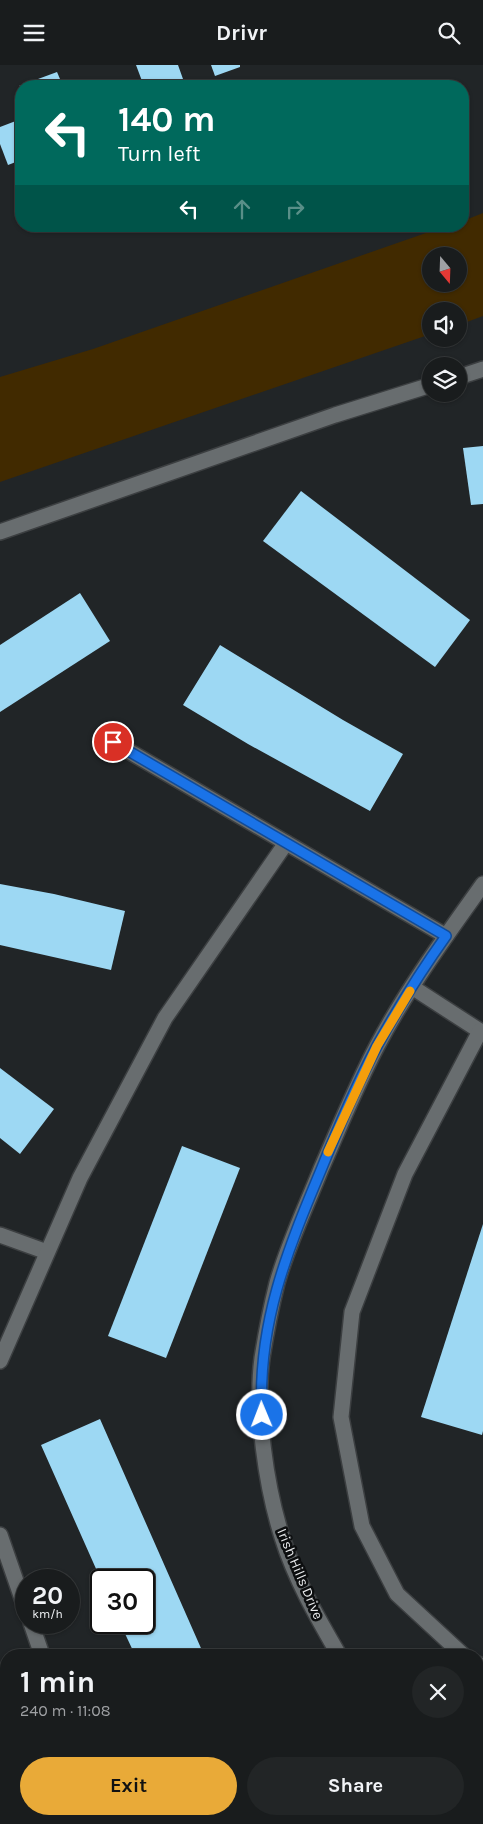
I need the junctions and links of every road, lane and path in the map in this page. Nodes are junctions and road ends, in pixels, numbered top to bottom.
1 (483, 369) edge
2 (467, 374) edge
3 (422, 388) edge
4 (0, 532) edge
5 (113, 742) dead end
6 (286, 843) junction
7 (483, 884) edge
8 (446, 936) junction
9 (412, 987) junction
10 (481, 1032) edge
11 (0, 1235) edge
12 (47, 1252) junction
13 (0, 1361) edge
14 (0, 1535) edge
15 (15, 1578) edge
16 (35, 1634) edge
17 (40, 1649) edge
18 (336, 1649) edge
19 (457, 1649) edge

1 - 2 street
3 - 4 street
5 - 6 street
6 - 8 street
6 - 12 street
7 - 8 street, Irish Hills Drive
8 - 9 street, Irish Hills Drive
9 - 10 street
9 - 18 street, Irish Hills Drive
10 - 19 street
11 - 12 street
12 - 13 street
14 - 15 street
16 - 17 street

